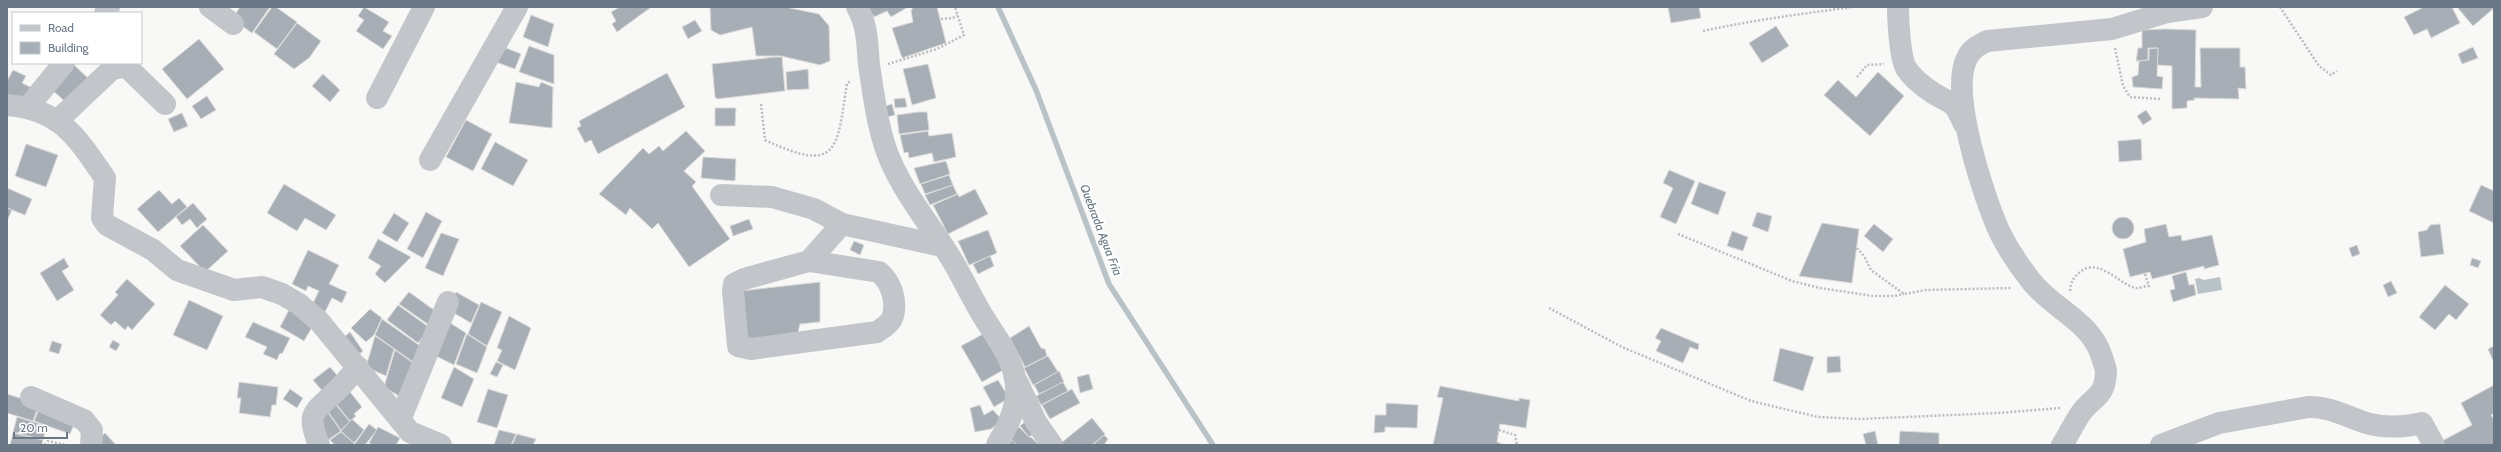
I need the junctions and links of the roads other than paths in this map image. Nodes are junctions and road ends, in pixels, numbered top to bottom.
1 (210, 7) edge
2 (424, 7) edge
3 (517, 7) edge
4 (857, 7) edge
5 (1898, 7) edge
6 (2202, 7) edge
7 (233, 24) dead end
8 (63, 64) edge
9 (377, 98) dead end
10 (165, 104) dead end
11 (17, 106) edge
12 (58, 120) junction
13 (1969, 135) junction
14 (430, 160) dead end
15 (722, 195) dead end
16 (842, 224) junction
17 (942, 246) junction
18 (809, 261) junction
19 (448, 302) dead end
20 (358, 367) junction
21 (1014, 373) junction
22 (31, 397) dead end
23 (400, 420) junction
24 (91, 445) edge
25 (319, 445) edge
26 (441, 445) edge
27 (997, 445) edge
28 (1052, 445) edge
29 (2062, 445) edge
30 (2161, 445) edge
31 (2434, 445) edge

1 - 7 street
2 - 9 street
3 - 14 street
4 - 17 street
5 - 13 street
6 - 13 street
8 - 11 street
10 - 12 street
11 - 12 street
12 - 20 street
13 - 29 street
15 - 16 street
16 - 17 street
16 - 18 street
17 - 21 street
18 - 18 street
19 - 23 street
20 - 23 street
20 - 25 street
21 - 27 street
21 - 28 street
22 - 24 street
23 - 26 street
30 - 31 street

